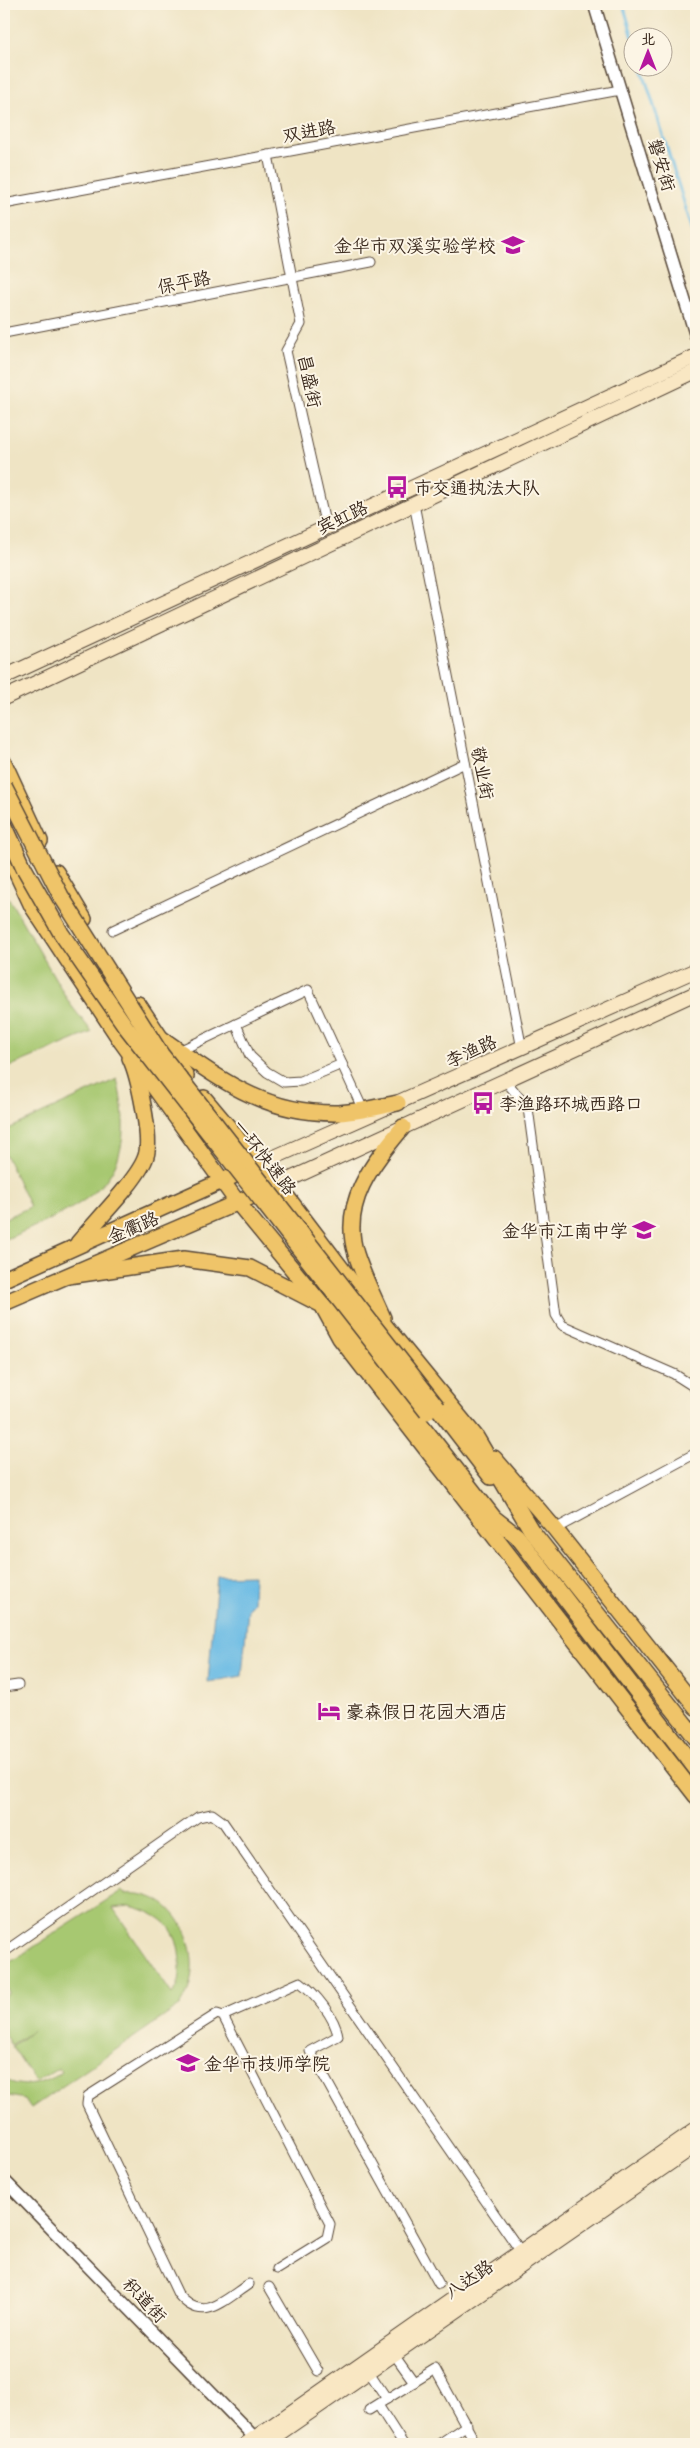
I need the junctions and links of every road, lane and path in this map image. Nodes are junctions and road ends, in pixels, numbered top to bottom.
1 (594, 4) edge
2 (620, 90) junction
3 (268, 155) junction
4 (4, 204) edge
5 (371, 262) dead end
6 (292, 277) junction
7 (4, 333) edge
8 (696, 337) edge
9 (696, 356) edge
10 (696, 371) edge
11 (414, 504) junction
12 (326, 527) junction
13 (4, 677) edge
14 (4, 698) edge
15 (4, 763) edge
16 (465, 764) junction
17 (4, 785) edge
18 (4, 824) edge
19 (4, 846) edge
20 (113, 930) dead end
21 (696, 970) edge
22 (696, 993) edge
23 (236, 1024) junction
24 (161, 1039) junction
25 (121, 1041) junction
26 (522, 1049) junction
27 (179, 1051) junction
28 (342, 1064) junction
29 (505, 1080) junction
30 (398, 1103) joint
31 (365, 1113) junction
32 (403, 1126) junction
33 (260, 1164) junction
34 (223, 1181) junction
35 (277, 1185) junction
36 (238, 1202) junction
37 (74, 1247) junction
38 (68, 1276) junction
39 (4, 1279) edge
40 (4, 1303) edge
41 (322, 1305) junction
42 (386, 1327) junction
43 (696, 1388) edge
44 (432, 1410) junction
45 (476, 1437) junction
46 (696, 1453) edge
47 (555, 1529) junction
48 (524, 1533) junction
49 (18, 1685) dead end
50 (4, 1687) edge
51 (696, 1707) edge
52 (696, 1738) edge
53 (696, 1769) edge
54 (696, 1796) edge
55 (4, 1952) edge
56 (223, 2016) junction
57 (696, 2129) edge
58 (696, 2145) edge
59 (4, 2180) edge
60 (521, 2252) junction
61 (277, 2269) dead end
62 (249, 2284) dead end
63 (438, 2284) dead end
64 (269, 2288) dead end
65 (394, 2354) junction
66 (318, 2371) dead end
67 (369, 2372) junction
68 (414, 2382) junction
69 (387, 2399) junction
70 (378, 2404) junction
71 (369, 2410) dead end
72 (467, 2425) junction
73 (257, 2443) edge
74 (403, 2444) edge
75 (438, 2444) edge
76 (476, 2444) edge

1 - 2 street, 磐安街
2 - 3 street, 双进路
2 - 8 street, 磐安街
3 - 4 street, 双进路
3 - 6 street, 昌盛街
5 - 6 street, 保平路
6 - 7 street, 保平路
6 - 12 street, 昌盛街
9 - 12 main road, 宾虹路
10 - 11 main road, 宾虹路
11 - 14 main road, 宾虹路
11 - 16 street, 敬业街
12 - 13 main road, 宾虹路
15 - 24 main road
16 - 20 street
16 - 26 street, 敬业街
17 - 44 main road, 一环快速路, bridge
18 - 44 main road, 一环快速路, bridge
19 - 25 main road
21 - 26 main road, 李渔路
22 - 29 main road
23 - 27 street
23 - 28 street
23 - 28 street
24 - 27 main road
24 - 33 main road
25 - 34 main road
25 - 37 main road
26 - 30 main road, 李渔路
27 - 31 main road
28 - 31 street
29 - 32 main road
29 - 43 street
30 - 31 main road
31 - 33 main road
32 - 35 main road
32 - 42 main road
33 - 34 main road, 金衢路
33 - 35 main road
34 - 36 main road
34 - 37 main road, 金衢路
35 - 36 main road, 金衢路
35 - 42 main road
36 - 38 main road, 金衢路
36 - 41 main road
37 - 39 main road, 金衢路
38 - 40 main road, 金衢路
38 - 41 main road
41 - 48 main road
41 - 54 main road
42 - 45 main road
44 - 48 main road, 一环快速路
45 - 47 main road
45 - 48 main road
46 - 47 street
47 - 51 main road
48 - 52 main road
48 - 53 main road
49 - 50 street
55 - 60 street
56 - 61 street
56 - 62 street
56 - 63 street
57 - 60 main road
58 - 65 main road, 八达路
59 - 73 street, 积道街
60 - 73 main road
64 - 66 street
65 - 67 main road, 八达路
65 - 68 street
67 - 69 street
67 - 73 main road, 八达路
68 - 69 street
68 - 72 street
69 - 70 street
70 - 71 street
70 - 74 street
72 - 75 street
72 - 76 street

